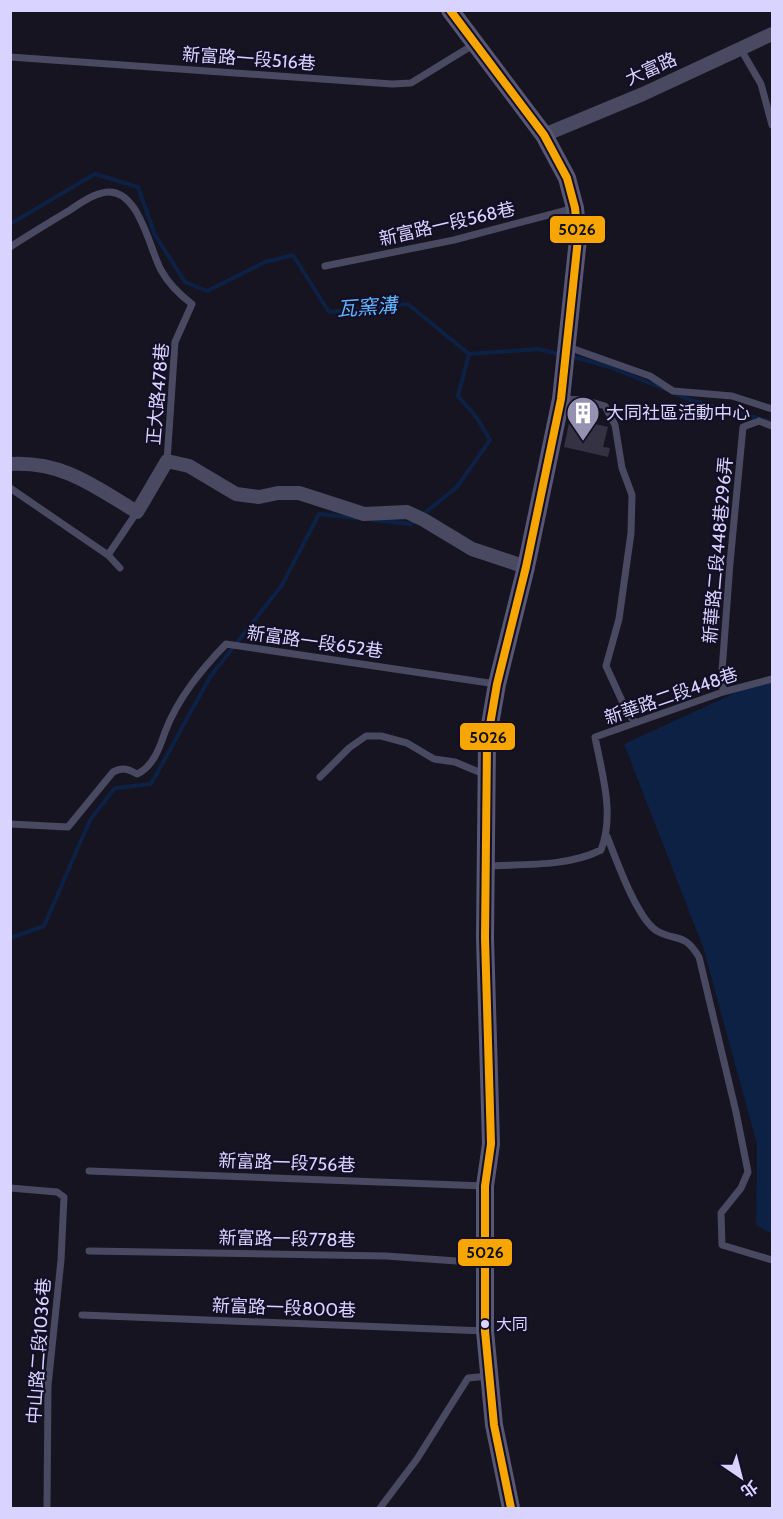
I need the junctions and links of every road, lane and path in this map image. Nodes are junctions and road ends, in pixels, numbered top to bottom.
1 (450, 10) edge
2 (772, 34) edge
3 (474, 45) junction
4 (740, 48) junction
5 (10, 57) edge
6 (772, 124) edge
7 (544, 135) junction
8 (575, 208) junction
9 (10, 246) edge
10 (325, 266) dead end
11 (567, 347) junction
12 (561, 399) junction
13 (764, 407) junction
14 (772, 409) edge
15 (759, 421) junction
16 (772, 426) edge
17 (167, 461) junction
18 (10, 464) edge
19 (10, 488) edge
20 (137, 512) junction
21 (108, 555) junction
22 (526, 567) junction
23 (120, 568) dead end
24 (772, 679) edge
25 (497, 684) junction
26 (723, 692) junction
27 (635, 722) junction
28 (486, 775) junction
29 (320, 777) dead end
30 (10, 824) edge
31 (607, 836) junction
32 (486, 866) junction
33 (88, 1171) dead end
34 (485, 1186) junction
35 (10, 1188) edge
36 (89, 1251) dead end
37 (772, 1260) edge
38 (485, 1263) junction
39 (82, 1315) dead end
40 (485, 1331) junction
41 (489, 1376) junction
42 (46, 1509) edge
43 (380, 1509) edge
44 (511, 1509) edge

1 - 3 street
2 - 4 street, 大富路
3 - 5 lane, 新富路一段516巷
3 - 7 street
4 - 6 lane
4 - 7 street, 大富路
7 - 8 street
8 - 10 lane, 新富路一段568巷
8 - 11 street
9 - 17 lane, 正大路478巷
11 - 12 street
11 - 13 lane
12 - 22 street
12 - 27 lane
13 - 14 lane
13 - 15 lane
15 - 16 lane
15 - 26 lane, 新華路二段448巷296弄
17 - 20 street
17 - 22 street
18 - 20 street
19 - 21 lane
20 - 21 lane
21 - 23 lane
22 - 25 street
24 - 26 lane, 新華路二段448巷
25 - 28 street
25 - 30 lane, 新富路一段652巷
26 - 27 lane, 新華路二段448巷
27 - 31 lane, 新華路二段448巷
28 - 29 lane
28 - 32 street
31 - 32 lane
31 - 37 lane
32 - 34 street
33 - 34 lane, 新富路一段756巷
34 - 38 street
35 - 42 lane, 中山路二段1036巷
36 - 38 lane, 新富路一段778巷
38 - 40 street
39 - 40 lane, 新富路一段800巷
40 - 41 street
41 - 43 lane
41 - 44 street

